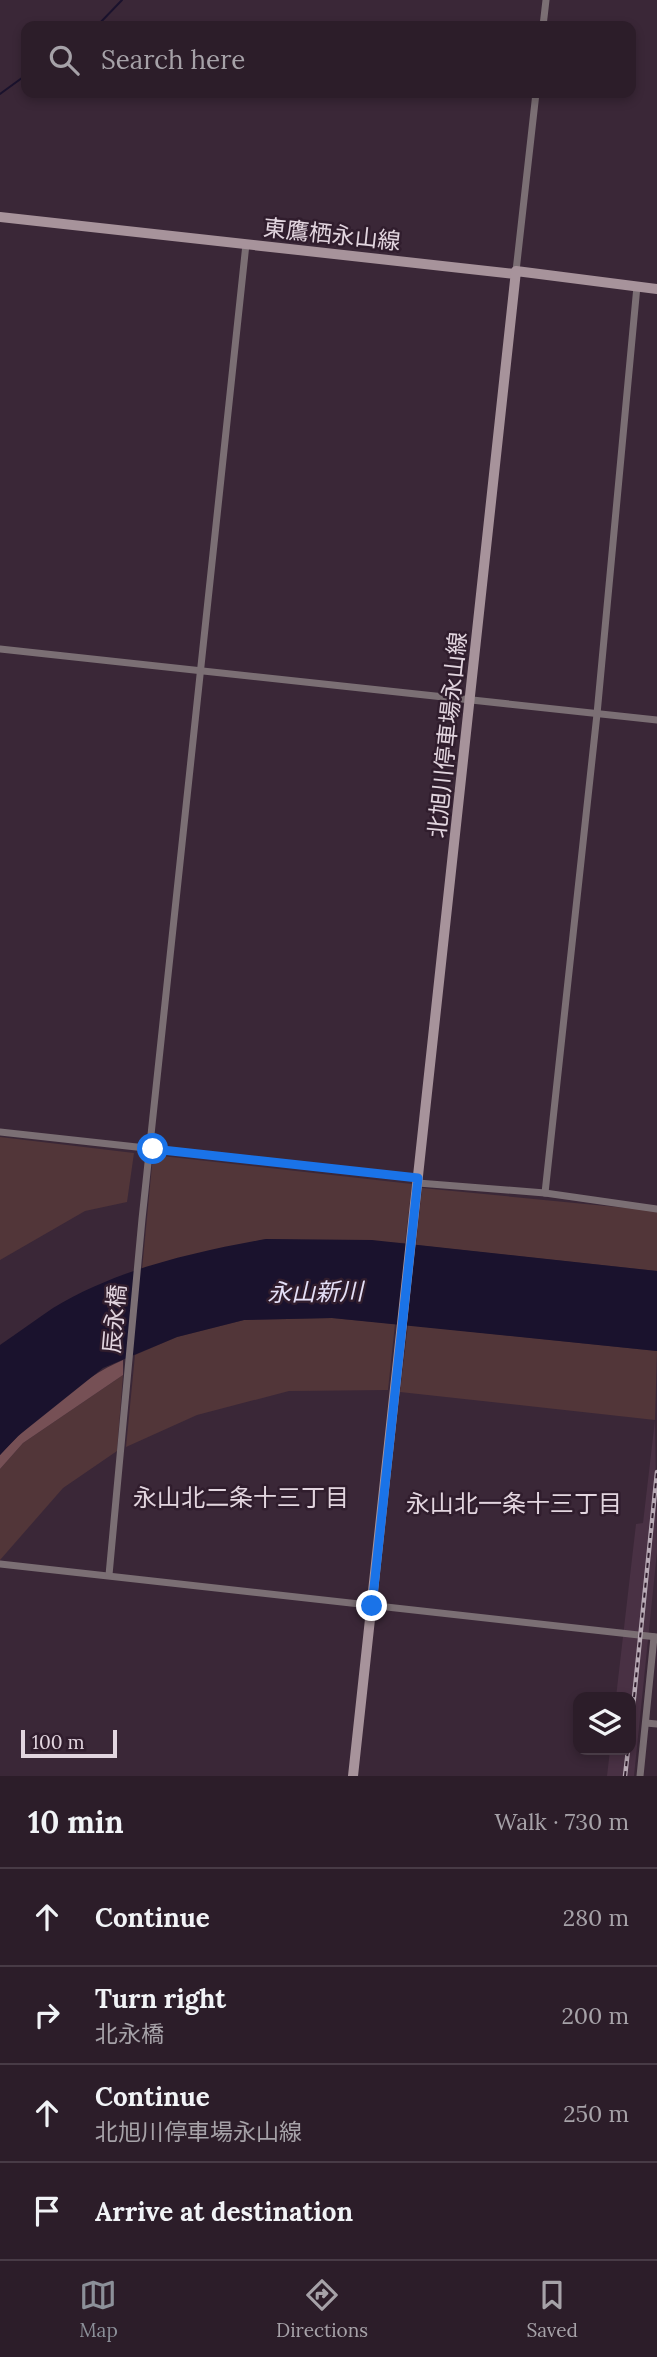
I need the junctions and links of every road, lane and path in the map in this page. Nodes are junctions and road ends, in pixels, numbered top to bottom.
1 (546, 0) edge
2 (544, 21) edge
3 (535, 98) edge
4 (0, 217) edge
5 (246, 244) junction
6 (516, 272) junction
7 (637, 286) junction
8 (657, 289) edge
9 (0, 649) edge
10 (200, 671) junction
11 (470, 700) junction
12 (597, 713) junction
13 (657, 720) edge
14 (0, 1132) edge
15 (149, 1149) junction
16 (418, 1181) junction
17 (545, 1193) junction
18 (657, 1209) edge
19 (0, 1564) edge
20 (109, 1575) junction
21 (372, 1606) junction
22 (655, 1637) edge
23 (654, 1681) edge
24 (646, 1723) junction
25 (657, 1724) edge
26 (353, 1776) edge
27 (640, 1776) edge

1 - 2 street
3 - 6 street
4 - 5 main road, 東鷹栖永山線
5 - 6 main road, 東鷹栖永山線
5 - 10 street, 辰永橋
6 - 7 main road, 東鷹栖永山線
6 - 11 main road, 北旭川停車場永山線
7 - 8 main road, 東鷹栖永山線
7 - 12 street
9 - 10 street
10 - 11 street
10 - 15 street, 辰永橋
11 - 12 street
11 - 16 main road, 北旭川停車場永山線
12 - 13 street
12 - 17 street
14 - 15 street
15 - 16 street
15 - 20 street, 辰永橋
16 - 17 street
16 - 21 main road, 北旭川停車場永山線
17 - 18 street
19 - 20 street
20 - 21 street
21 - 22 street
21 - 26 main road
22 - 23 street
23 - 24 street
24 - 25 street
24 - 27 street

